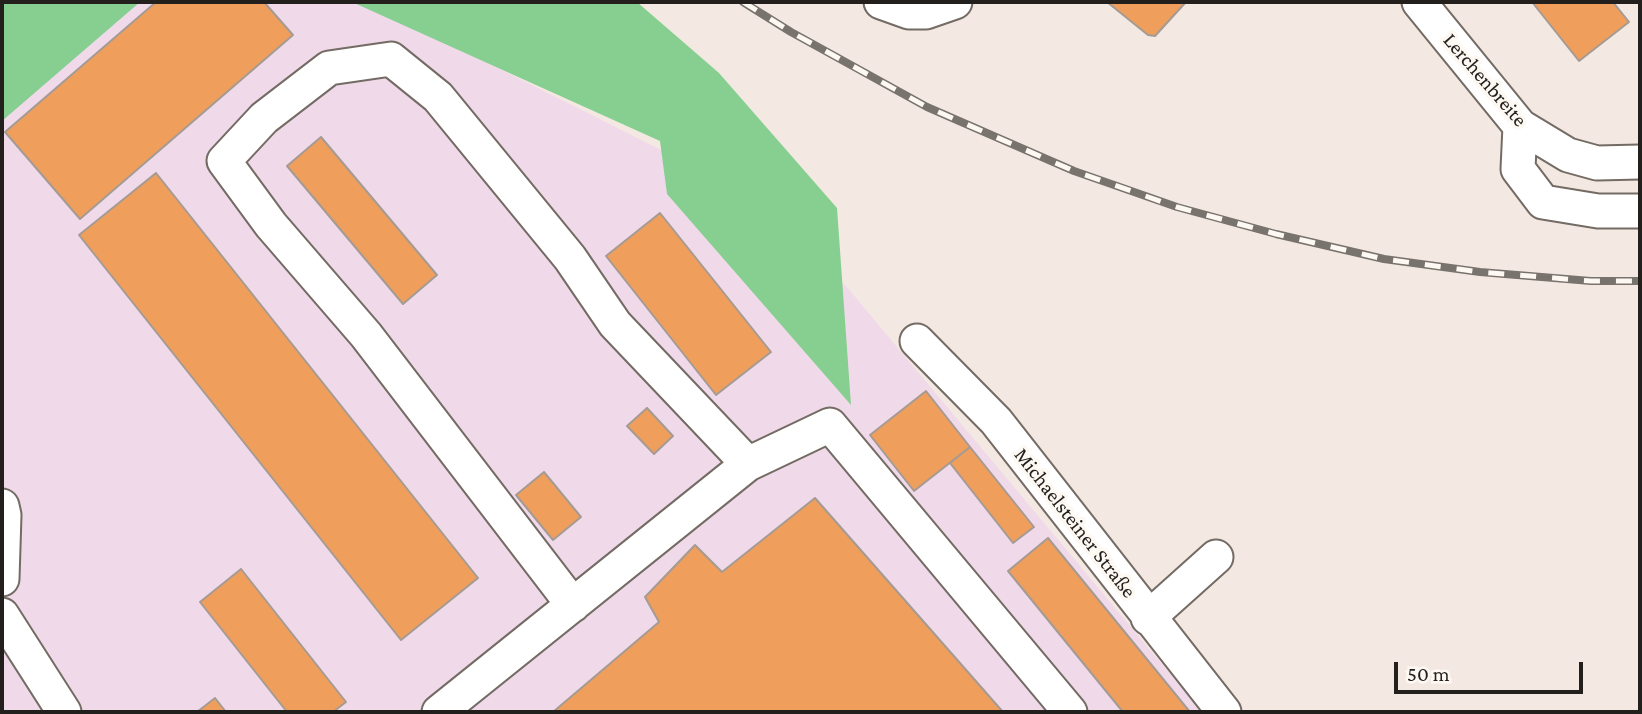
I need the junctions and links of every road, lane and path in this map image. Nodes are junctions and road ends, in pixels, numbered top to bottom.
1 (881, 2) edge
2 (954, 2) edge
3 (1419, 2) edge
4 (1520, 126) junction
5 (1640, 162) edge
6 (1640, 211) edge
7 (917, 341) dead end
8 (748, 464) junction
9 (2, 506) edge
10 (1216, 557) dead end
11 (2, 579) edge
12 (573, 605) junction
13 (2, 615) edge
14 (1149, 618) junction
15 (64, 712) edge
16 (439, 712) edge
17 (1070, 712) edge
18 (1224, 712) edge

1 - 2 street
3 - 4 street, Lerchenbreite
4 - 5 street, Lerchenbreite
4 - 6 street
7 - 14 street, Michaelsteiner Straße
8 - 12 street
8 - 12 street
8 - 17 street
9 - 11 street
10 - 14 street
12 - 16 street
13 - 15 street
14 - 18 street, Michaelsteiner Straße

